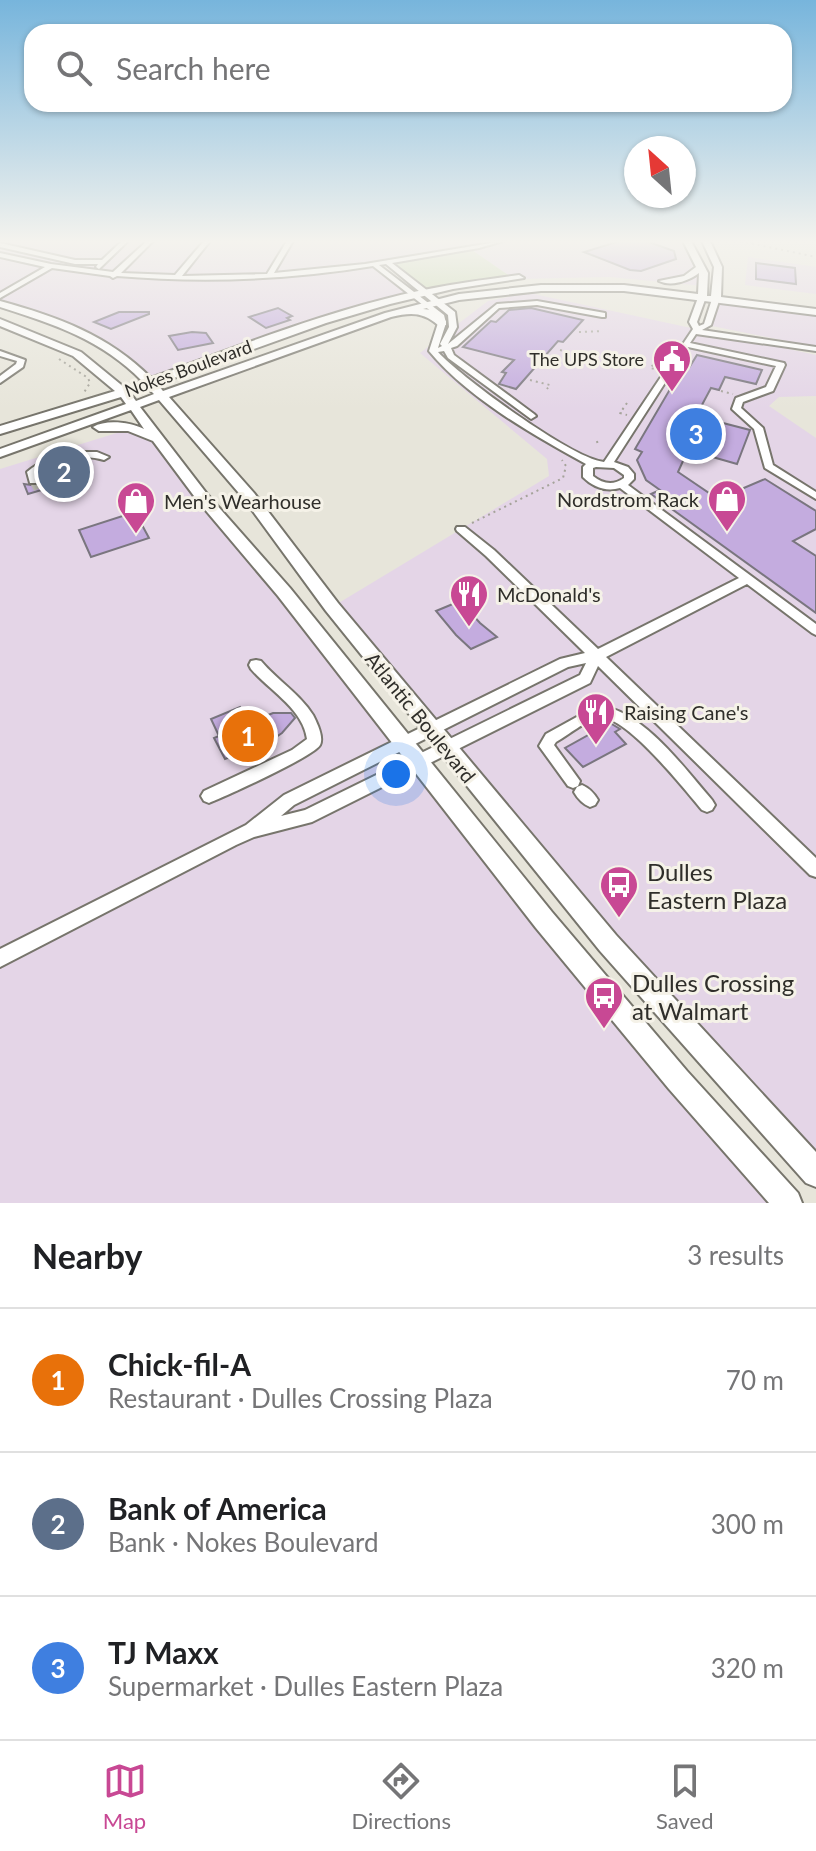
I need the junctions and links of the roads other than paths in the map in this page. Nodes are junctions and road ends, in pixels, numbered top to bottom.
1 (406, 297) edge
2 (422, 297) edge
3 (440, 297) edge
4 (446, 297) edge
5 (701, 297) edge
6 (716, 297) edge
7 (739, 297) edge
8 (763, 297) edge
9 (430, 299) junction
10 (816, 302) edge
11 (0, 304) edge
12 (816, 312) edge
13 (388, 315) junction
14 (602, 315) dead end
15 (0, 322) edge
16 (442, 323) junction
17 (696, 330) junction
18 (686, 344) junction
19 (446, 348) junction
20 (816, 349) edge
21 (433, 351) junction
22 (0, 353) edge
23 (206, 364) junction
24 (133, 365) junction
25 (94, 366) junction
26 (0, 380) edge
27 (150, 383) junction
28 (163, 397) junction
29 (129, 400) junction
30 (59, 413) junction
31 (0, 430) edge
32 (157, 440) junction
33 (0, 441) edge
34 (36, 442) junction
35 (574, 450) junction
36 (0, 453) edge
37 (104, 457) dead end
38 (609, 462) junction
39 (593, 464) junction
40 (622, 485) junction
41 (37, 489) dead end
42 (816, 496) edge
43 (461, 529) road end
44 (748, 579) junction
45 (816, 630) edge
46 (596, 656) junction
47 (256, 665) dead end
48 (439, 738) junction
49 (404, 742) junction
50 (419, 762) junction
51 (582, 791) dead end
52 (209, 796) dead end
53 (707, 805) dead end
54 (252, 830) junction
55 (816, 869) edge
56 (0, 958) edge
57 (816, 1173) edge
58 (788, 1203) edge

1 - 23 main road, Nokes Boulevard
2 - 9 main road, Nokes Boulevard
3 - 9 main road, Nokes Boulevard
4 - 9 main road, Nokes Boulevard
5 - 17 street
6 - 17 street
7 - 12 main road, Nokes Boulevard
8 - 10 main road, Nokes Boulevard
9 - 13 main road, Nokes Boulevard
9 - 16 street
9 - 19 street
11 - 24 main road, Atlantic Boulevard
13 - 16 main road
13 - 28 main road, Nokes Boulevard
14 - 19 street
15 - 25 main road, Atlantic Boulevard
16 - 21 street
17 - 18 street
17 - 20 street
18 - 38 street
18 - 42 street
19 - 21 street
19 - 35 street
21 - 35 street
22 - 26 street
23 - 24 main road
23 - 27 main road, Nokes Boulevard
24 - 27 main road, Atlantic Boulevard
25 - 29 main road, Atlantic Boulevard
25 - 30 main road
27 - 28 main road, Atlantic Boulevard
27 - 29 main road
28 - 29 main road, Nokes Boulevard
28 - 48 main road, Atlantic Boulevard
29 - 30 main road, Nokes Boulevard
29 - 32 main road, Atlantic Boulevard
29 - 33 main road
29 - 34 main road, Nokes Boulevard
30 - 31 main road, Nokes Boulevard
32 - 34 main road
32 - 49 main road, Atlantic Boulevard
34 - 36 main road, Nokes Boulevard
35 - 39 street
37 - 41 street
38 - 39 street
38 - 40 street
39 - 40 street
40 - 44 street
43 - 46 street
44 - 45 street
44 - 46 street
46 - 48 street
46 - 48 street
46 - 55 street
47 - 52 street
48 - 49 street
48 - 50 street
48 - 57 main road, Atlantic Boulevard
49 - 50 main road, Atlantic Boulevard
49 - 54 street
50 - 54 street
50 - 58 main road, Atlantic Boulevard
51 - 53 street
54 - 56 street

